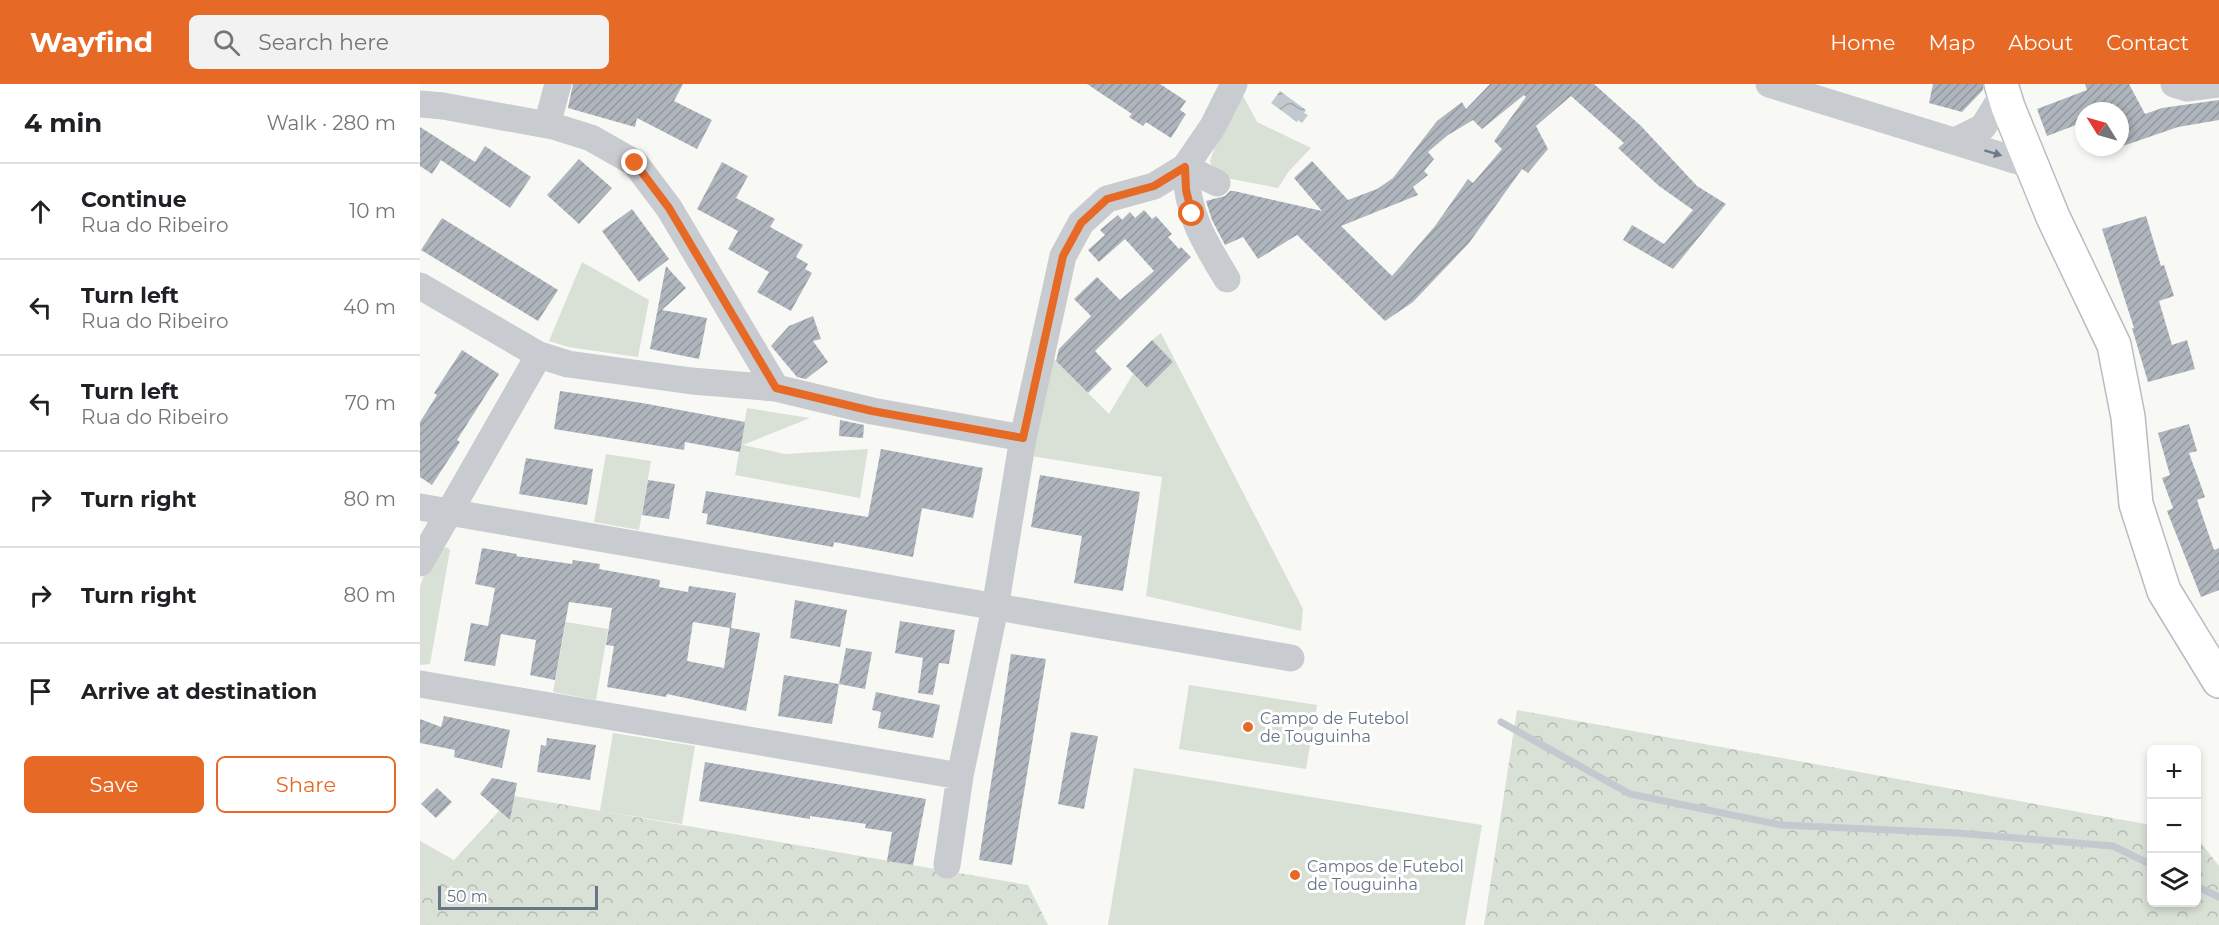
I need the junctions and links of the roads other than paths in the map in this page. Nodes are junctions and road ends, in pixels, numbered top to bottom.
1 (558, 84) edge
2 (1234, 84) edge
3 (1769, 84) edge
4 (2174, 84) edge
5 (2219, 84) edge
6 (2002, 88) edge
7 (420, 104) edge
8 (547, 125) junction
9 (1955, 141) junction
10 (2031, 165) junction
11 (1185, 167) junction
12 (1217, 183) dead end
13 (1227, 279) dead end
14 (420, 286) edge
15 (539, 355) junction
16 (776, 388) junction
17 (1023, 438) junction
18 (420, 507) edge
19 (450, 511) junction
20 (420, 563) edge
21 (2174, 606) junction
22 (995, 608) junction
23 (1290, 658) dead end
24 (2219, 661) edge
25 (2219, 681) edge
26 (420, 684) edge
27 (960, 776) junction
28 (947, 865) dead end

1 - 8 street
2 - 11 street
3 - 9 street
4 - 5 street
6 - 9 street
6 - 10 main road
7 - 8 street
8 - 16 street
9 -> 10 street
10 - 21 main road
11 - 12 street
11 - 13 street
11 - 17 street
14 - 15 street
15 - 16 street
15 - 19 street
16 - 17 street
17 - 22 street
18 - 19 street
19 - 20 street
19 - 22 street
21 - 24 main road
21 - 25 main road
22 - 23 street
22 - 27 street
26 - 27 street
27 - 28 street

